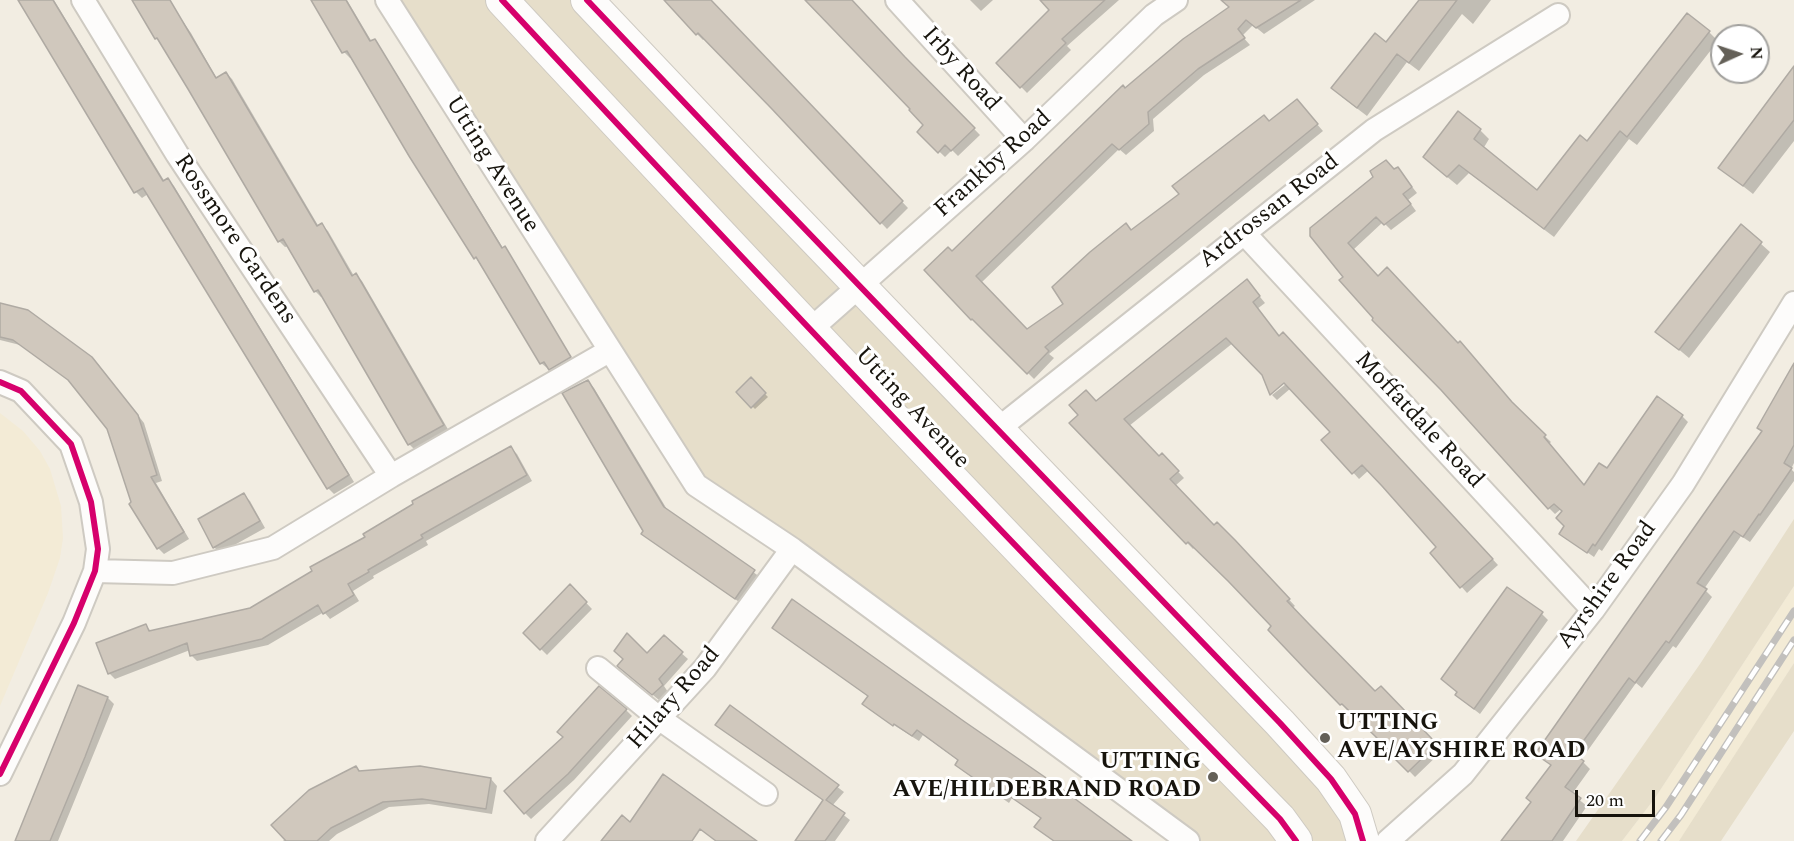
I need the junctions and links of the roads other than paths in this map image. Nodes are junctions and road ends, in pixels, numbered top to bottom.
1 (83, 0) edge
2 (387, 0) edge
3 (502, 0) edge
4 (587, 0) edge
5 (897, 0) edge
6 (1176, 0) edge
7 (1558, 15) dead end
8 (1024, 140) junction
9 (1244, 233) junction
10 (860, 285) junction
11 (1794, 303) edge
12 (811, 328) junction
13 (609, 351) junction
14 (0, 382) edge
15 (998, 429) junction
16 (391, 476) junction
17 (792, 549) junction
18 (95, 571) junction
19 (1593, 610) junction
20 (598, 668) dead end
21 (660, 719) junction
22 (0, 774) edge
23 (766, 794) dead end
24 (547, 841) edge
25 (1188, 841) edge
26 (1296, 841) edge
27 (1362, 841) edge
28 (1388, 841) edge

1 - 16 street, Rossmore Gardens
2 - 13 street, Utting Avenue
3 - 12 street, Utting Avenue
4 - 10 street, Utting Avenue
5 - 8 street, Irby Road
6 - 8 street, Frankby Road
7 - 9 street, Ardrossan Road
8 - 10 street, Frankby Road
9 - 15 street, Ardrossan Road
9 - 19 street, Moffatdale Road
10 - 12 street, Frankby Road
10 - 15 street, Utting Avenue
11 - 19 street, Ayrshire Road
12 - 26 street, Utting Avenue
13 - 16 street
13 - 17 street, Utting Avenue
14 - 18 street
15 - 27 street, Utting Avenue
16 - 18 street
17 - 21 street, Hilary Road
17 - 25 street, Utting Avenue
18 - 22 street
19 - 28 street, Ayrshire Road
20 - 21 street
21 - 23 street
21 - 24 street, Hilary Road

